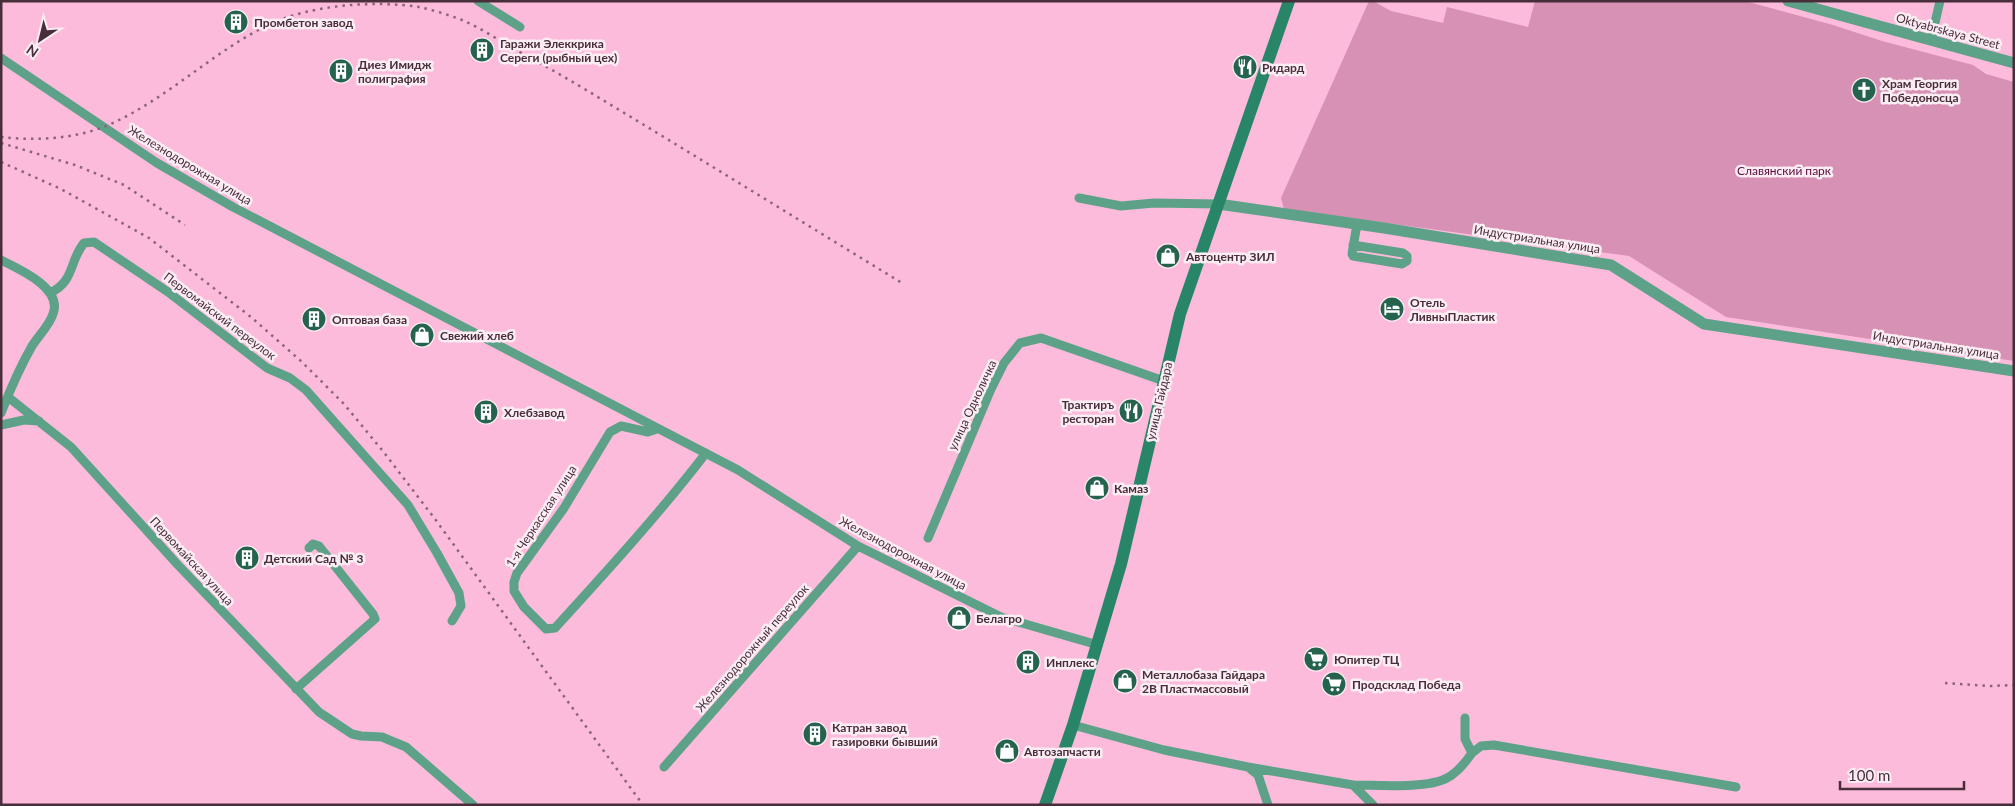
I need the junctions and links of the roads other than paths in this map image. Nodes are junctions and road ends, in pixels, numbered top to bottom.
1 (478, 1) edge
2 (1289, 1) edge
3 (1788, 1) edge
4 (1940, 1) edge
5 (520, 27) dead end
6 (1931, 40) junction
7 (1, 58) edge
8 (2014, 63) edge
9 (1079, 198) dead end
10 (1218, 204) junction
11 (1356, 224) junction
12 (1353, 245) junction
13 (1, 260) edge
14 (50, 293) junction
15 (2014, 371) edge
16 (1164, 381) junction
17 (8, 397) junction
18 (1, 413) edge
19 (39, 421) junction
20 (1, 425) edge
21 (657, 429) junction
22 (706, 453) junction
23 (928, 538) dead end
24 (858, 546) junction
25 (309, 548) dead end
26 (452, 621) dead end
27 (1098, 645) junction
28 (296, 689) junction
29 (1465, 718) dead end
30 (1073, 725) junction
31 (1472, 753) junction
32 (664, 767) dead end
33 (1248, 767) junction
34 (1353, 785) junction
35 (1736, 787) dead end
36 (473, 805) edge
37 (1045, 805) edge
38 (1268, 805) edge
39 (1373, 805) edge

1 - 5 street
2 - 10 main road, улица Гайдара
3 - 6 street, Oktyabrskaya Street
4 - 6 street
6 - 8 street, Oktyabrskaya Street
7 - 21 street, Железнодорожная улица
9 - 10 street
10 - 11 street, Индустриальная улица
10 - 16 main road, улица Гайдара
11 - 12 street
11 - 15 street, Индустриальная улица
12 - 12 street
13 - 14 street
14 - 17 street
14 - 26 street, Первомайский переулок
16 - 23 street, улица Одноличка
16 - 27 main road, улица Гайдара
17 - 18 street
17 - 19 street, Первомайская улица
19 - 20 street
19 - 28 street, Первомайская улица
21 - 22 street, Железнодорожная улица
21 - 22 street, 1-я Черкасская улица
22 - 24 street, Железнодорожная улица
24 - 27 street, Железнодорожная улица
24 - 32 street, Железнодорожный переулок
25 - 28 street
27 - 30 main road, улица Гайдара
28 - 36 street, Первомайская улица
29 - 31 street
30 - 33 street
30 - 37 main road, улица Гайдара
31 - 34 street
31 - 35 street
33 - 34 street
33 - 38 street
34 - 39 street

